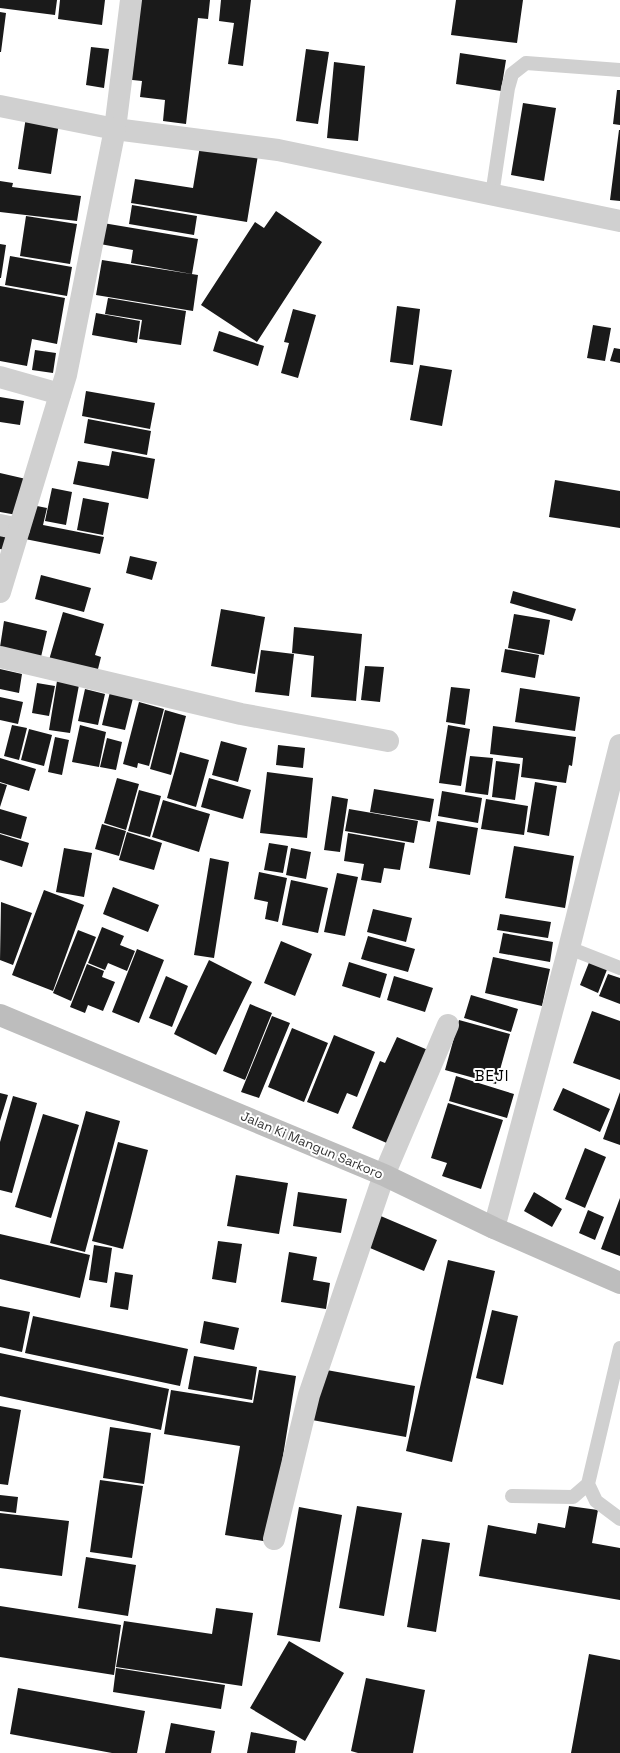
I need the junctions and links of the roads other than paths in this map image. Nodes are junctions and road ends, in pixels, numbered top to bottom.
1 (131, 0) edge
2 (620, 70) edge
3 (0, 106) edge
4 (115, 129) junction
5 (492, 195) junction
6 (620, 220) edge
7 (0, 377) edge
8 (60, 394) junction
9 (9, 527) edge
10 (0, 592) edge
11 (0, 657) edge
12 (388, 741) dead end
13 (620, 746) edge
14 (569, 948) junction
15 (620, 968) edge
16 (0, 1015) edge
17 (448, 1025) dead end
18 (384, 1175) junction
19 (494, 1228) junction
20 (620, 1283) edge
21 (620, 1348) edge
22 (588, 1484) junction
23 (512, 1496) dead end
24 (620, 1519) edge
25 (274, 1539) dead end

1 - 4 street
2 - 5 lane
3 - 4 street
4 - 5 street
4 - 8 street
5 - 6 street
7 - 8 street
8 - 9 street
9 - 10 street
11 - 12 street
13 - 14 street
14 - 15 lane
14 - 19 street
16 - 18 main road, Jalan Ki Mangun Sarkoro
17 - 18 street
18 - 19 main road, Jalan Ki Mangun Sarkoro
18 - 25 street
19 - 20 main road, Jalan Ki Mangun Sarkoro
21 - 22 lane
22 - 23 lane
22 - 24 lane

